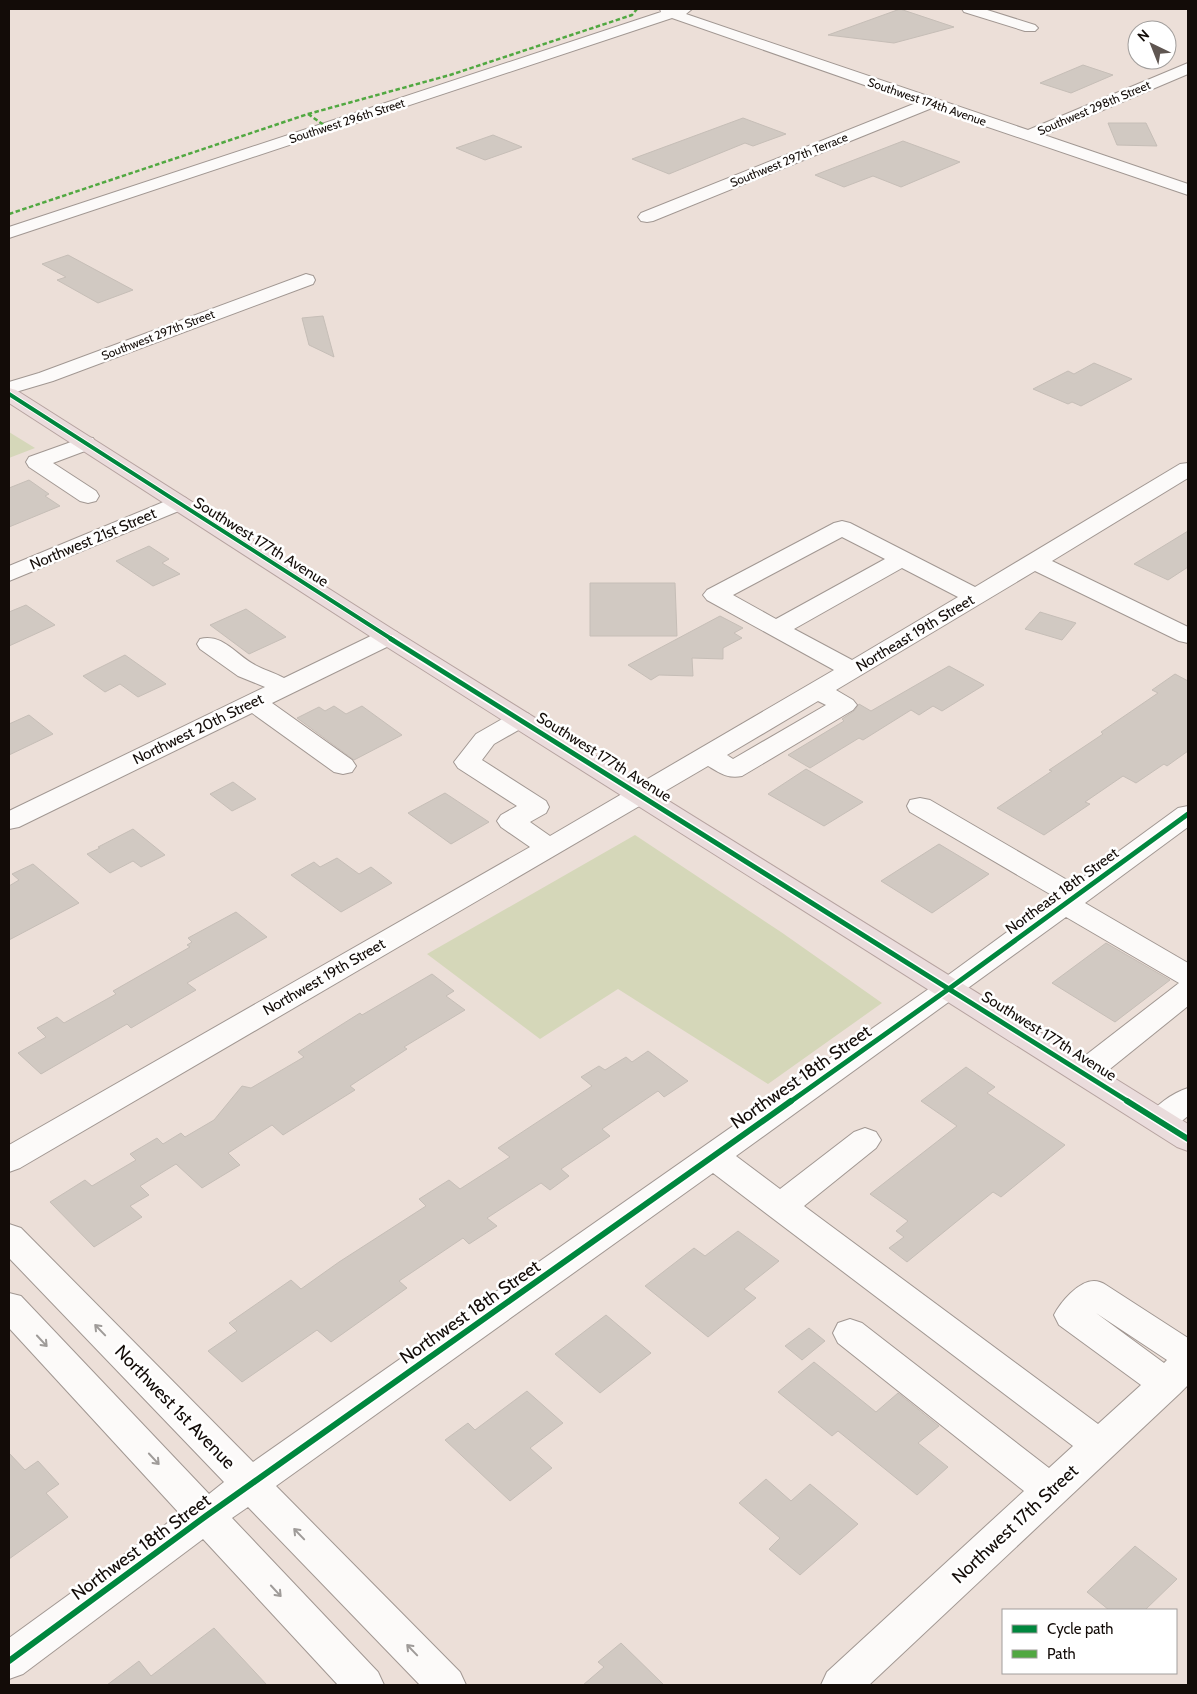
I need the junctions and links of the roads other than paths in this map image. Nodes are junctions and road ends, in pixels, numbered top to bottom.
1 (969, 9) edge
2 (675, 10) edge
3 (1030, 28) dead end
4 (1188, 68) edge
5 (931, 104) junction
6 (1028, 136) junction
7 (1188, 190) edge
8 (647, 217) dead end
9 (9, 233) edge
10 (306, 280) dead end
11 (9, 388) edge
12 (9, 394) edge
13 (84, 443) junction
14 (1188, 469) edge
15 (88, 496) dead end
16 (178, 503) junction
17 (902, 559) junction
18 (1035, 562) junction
19 (9, 574) edge
20 (976, 597) junction
21 (776, 629) junction
22 (1188, 636) edge
23 (388, 637) junction
24 (209, 644) dead end
25 (852, 670) junction
26 (284, 687) junction
27 (254, 702) junction
28 (520, 719) junction
29 (342, 766) dead end
30 (640, 795) junction
31 (920, 806) dead end
32 (1187, 818) edge
33 (9, 821) edge
34 (549, 848) junction
35 (1070, 900) junction
36 (1188, 976) edge
37 (950, 988) junction
38 (1188, 991) edge
39 (1084, 1073) junction
40 (1188, 1099) edge
41 (1161, 1121) junction
42 (1188, 1139) edge
43 (865, 1140) dead end
44 (713, 1156) junction
45 (9, 1160) edge
46 (780, 1206) junction
47 (9, 1237) edge
48 (9, 1306) edge
49 (850, 1333) dead end
50 (1181, 1368) edge
51 (1100, 1446) junction
52 (251, 1485) junction
53 (1051, 1491) junction
54 (206, 1516) junction
55 (9, 1661) edge
56 (364, 1685) edge
57 (446, 1685) edge
58 (841, 1685) edge

1 - 3 street
2 - 5 street, Southwest 174th Avenue
2 - 9 street, Southwest 296th Street
4 - 6 street, Southwest 298th Street
5 - 6 street, Southwest 174th Avenue
5 - 8 street, Southwest 297th Terrace
6 - 7 street, Southwest 174th Avenue
10 - 11 street, Southwest 297th Street
12 - 13 highway, Southwest 177th Avenue
13 - 15 street
13 - 16 highway, Southwest 177th Avenue
14 - 18 street, Northeast 19th Street
16 - 19 street, Northwest 21st Street
16 - 23 highway, Southwest 177th Avenue
17 - 20 street
17 - 21 street
17 - 21 street
18 - 20 street, Northeast 19th Street
18 - 22 street
20 - 25 street, Northeast 19th Street
21 - 25 street
23 - 26 street, Northwest 20th Street
23 - 28 highway, Southwest 177th Avenue
24 - 26 street
25 - 30 street, Northeast 19th Street
26 - 27 street, Northwest 20th Street
27 - 29 street
27 - 33 street, Northwest 20th Street
28 - 30 highway, Southwest 177th Avenue
28 - 34 street
30 - 34 street, Northwest 19th Street
30 - 37 highway, Southwest 177th Avenue
31 - 35 street
32 - 35 street, Northeast 18th Street
34 - 45 street, Northwest 19th Street
35 - 36 street
35 - 37 street, Northeast 18th Street
37 - 39 highway, Southwest 177th Avenue
37 - 44 street, Northwest 18th Street
38 - 39 street
39 - 41 highway, Southwest 177th Avenue
40 - 41 street
41 - 42 highway, Southwest 177th Avenue
43 - 46 street
44 - 46 street
44 - 52 street, Northwest 18th Street
46 - 51 street
52 -> 47 street, Northwest 1st Avenue
48 -> 54 street
49 - 53 street
50 - 51 street, Northwest 17th Street
51 - 53 street, Northwest 17th Street
52 - 54 street, Northwest 18th Street
57 -> 52 street, Northwest 1st Avenue
53 - 58 street, Northwest 17th Street
54 - 55 street, Northwest 18th Street
54 -> 56 street

